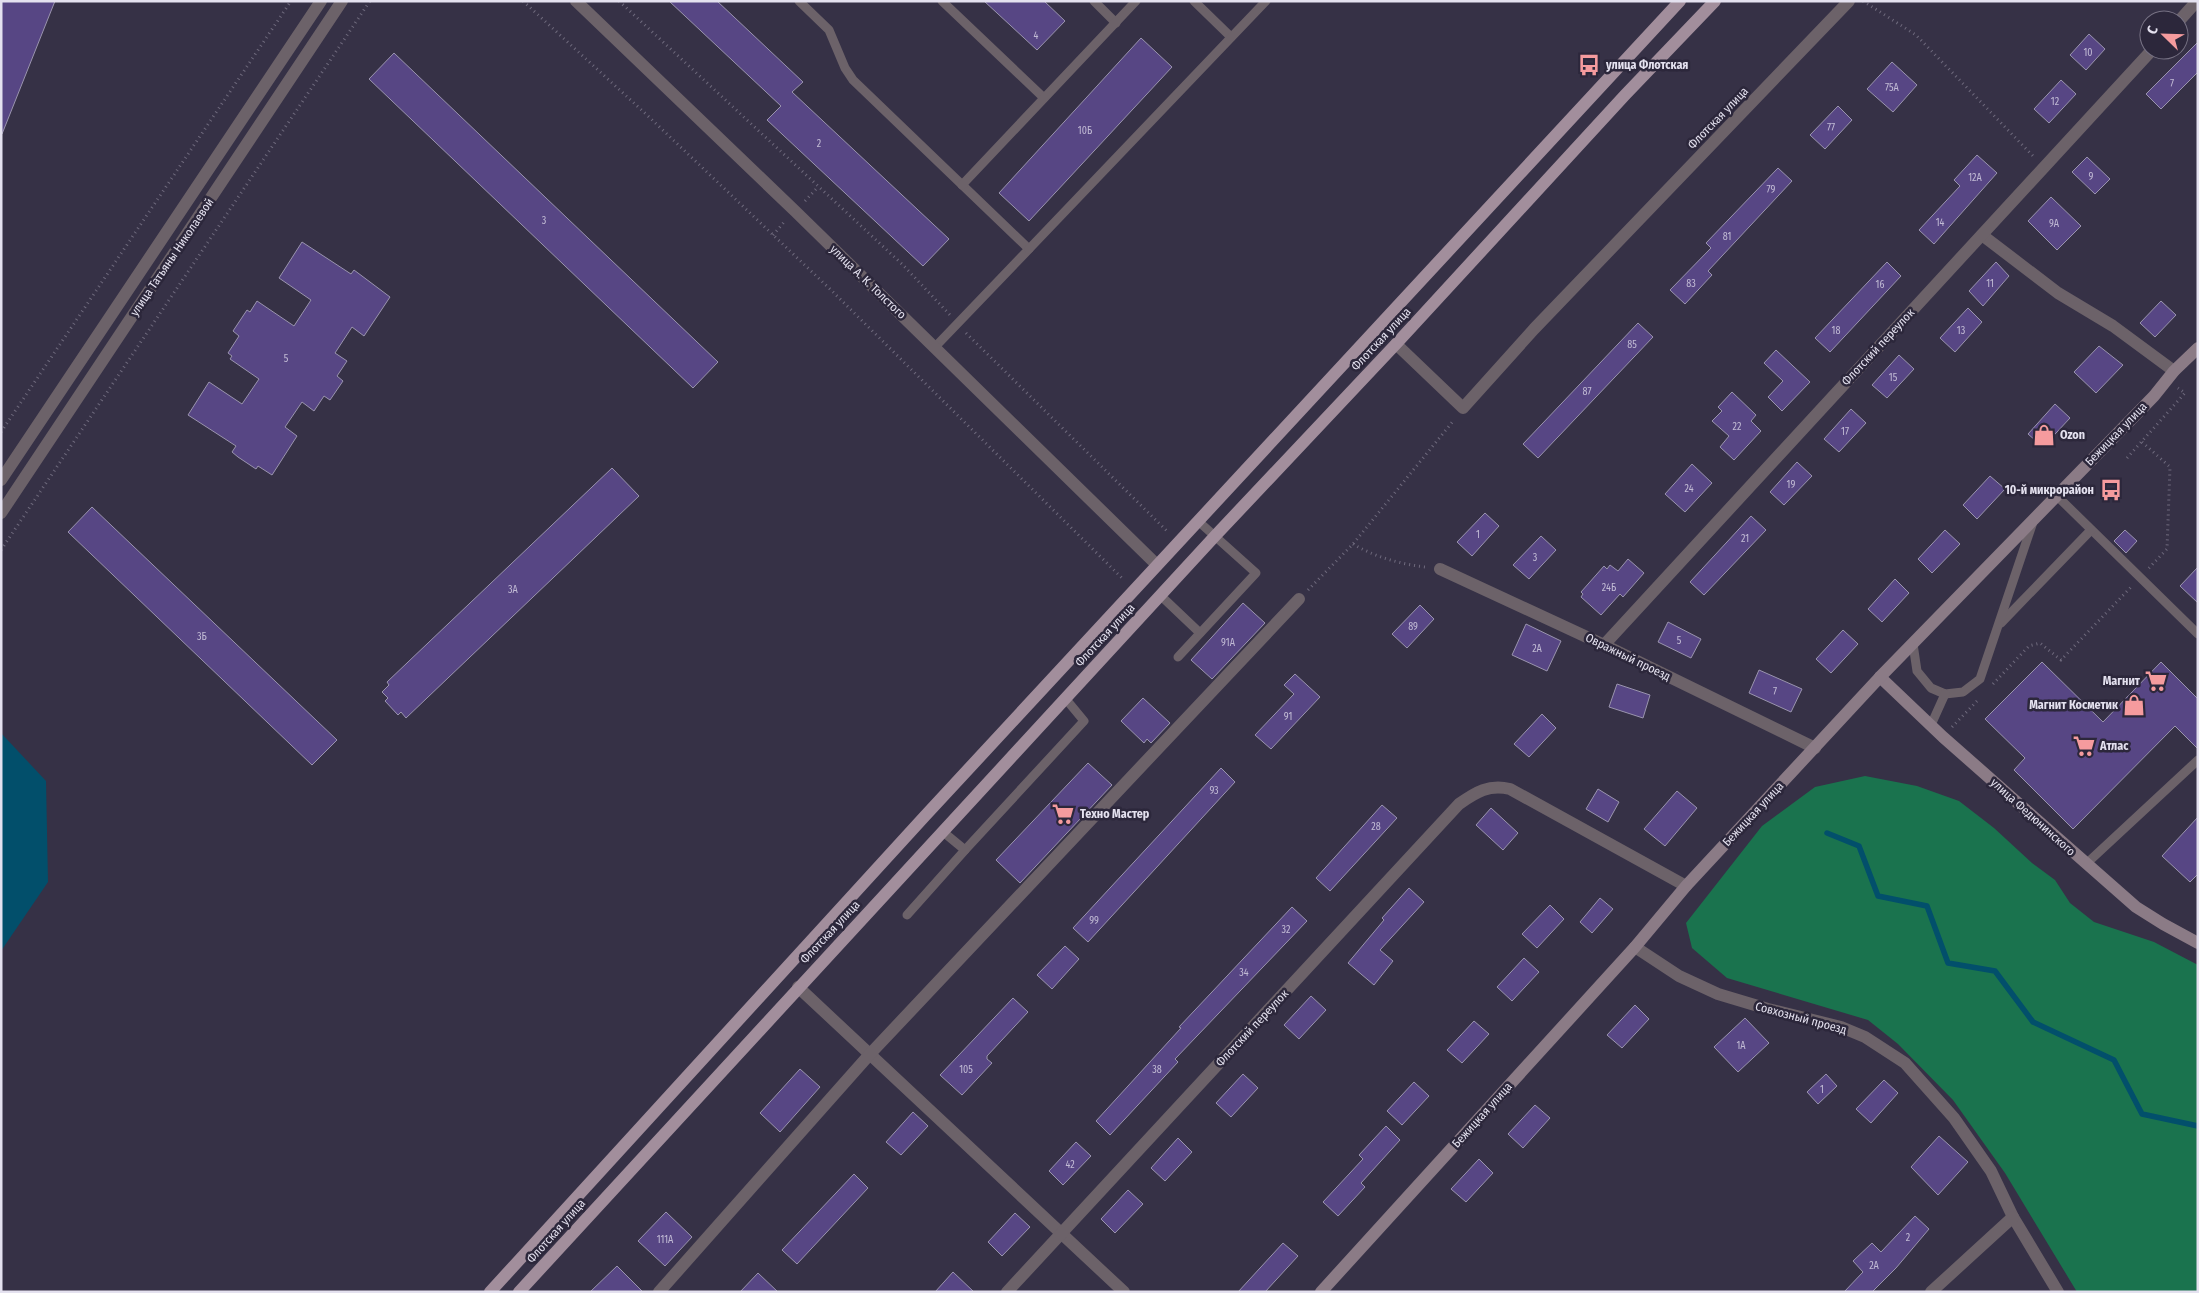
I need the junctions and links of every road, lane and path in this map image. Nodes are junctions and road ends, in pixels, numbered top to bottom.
1 (291, 1) edge
2 (321, 1) edge
3 (342, 1) edge
4 (370, 1) edge
5 (523, 1) edge
6 (576, 1) edge
7 (619, 1) edge
8 (799, 1) edge
9 (942, 1) edge
10 (1094, 1) edge
11 (1136, 1) edge
12 (1194, 1) edge
13 (1266, 1) edge
14 (1680, 1) edge
15 (1715, 1) edge
16 (1849, 1) edge
17 (1863, 1) edge
18 (1116, 23) junction
19 (1231, 37) junction
20 (2143, 60) edge
21 (1044, 98) junction
22 (2044, 167) junction
23 (962, 185) junction
24 (1982, 235) junction
25 (1029, 249) junction
26 (957, 324) junction
27 (1396, 344) junction
28 (935, 347) junction
29 (2198, 348) edge
30 (2174, 371) junction
31 (1463, 408) junction
32 (1, 432) edge
33 (2142, 442) dead end
34 (1, 480) edge
35 (2057, 496) junction
36 (1, 513) edge
37 (2034, 519) junction
38 (1198, 521) junction
39 (2091, 530) junction
40 (1171, 534) dead end
41 (1215, 536) junction
42 (1353, 544) junction
43 (1, 550) edge
44 (1157, 565) junction
45 (1440, 569) joint
46 (2139, 578) junction
47 (1126, 582) dead end
48 (1160, 595) junction
49 (1299, 599) joint
50 (1998, 626) junction
51 (1200, 633) junction
52 (2198, 634) edge
53 (1913, 644) junction
54 (1604, 645) junction
55 (1178, 656) dead end
56 (1880, 677) junction
57 (1989, 688) dead end
58 (1945, 694) junction
59 (1983, 695) dead end
60 (1065, 698) junction
61 (1931, 725) junction
62 (1943, 737) junction
63 (1816, 748) junction
64 (2198, 760) edge
65 (942, 831) junction
66 (965, 850) junction
67 (2086, 864) junction
68 (1686, 886) junction
69 (907, 915) dead end
70 (2198, 942) edge
71 (1635, 947) junction
72 (798, 988) junction
73 (870, 1054) junction
74 (2013, 1217) junction
75 (1062, 1234) junction
76 (490, 1292) edge
77 (519, 1292) edge
78 (659, 1292) edge
79 (1007, 1292) edge
80 (1124, 1292) edge
81 (1321, 1292) edge
82 (1931, 1292) edge
83 (2058, 1292) edge

1 - 32 path
2 - 34 street, улица Татьяны Николаевой
3 - 36 street, улица Татьяны Николаевой
4 - 43 path
5 - 47 path
6 - 28 street, улица А. К. Толстого
7 - 26 path
8 - 23 lane
9 - 21 lane
10 - 18 lane
11 - 18 lane
12 - 19 lane
13 - 19 lane
14 - 38 main road, Флотская улица
15 - 27 main road, Флотская улица
16 - 31 street, Флотская улица
17 - 22 path
18 - 21 lane
19 - 25 lane
20 - 22 street, Флотский переулок
21 - 23 lane
22 - 24 street, Флотский переулок
23 - 25 lane
24 - 30 street
24 - 54 street, Флотский переулок
25 - 26 lane
26 - 28 lane
26 - 40 path
27 - 31 street
27 - 41 main road, Флотская улица
28 - 44 street, улица А. К. Толстого
29 - 30 street, Бежицкая улица
30 - 35 street, Бежицкая улица
31 - 42 path
33 - 46 path
35 - 37 street, Бежицкая улица
35 - 39 lane
37 - 50 lane
37 - 53 street, Бежицкая улица
38 - 41 lane
38 - 44 main road, Флотская улица
39 - 46 lane
39 - 50 lane
41 - 48 main road, Флотская улица
41 - 51 lane
42 - 45 path
42 - 49 path
44 - 76 main road, Флотская улица
45 - 54 street, Овражный проезд
46 - 52 lane
46 - 57 path
48 - 51 lane
48 - 60 main road, Флотская улица
49 - 73 street
50 - 58 lane
51 - 55 lane
53 - 56 street, Бежицкая улица
53 - 58 lane
54 - 63 street, Овражный проезд
56 - 61 street, улица Федюнинского
56 - 63 street, Бежицкая улица
58 - 61 lane
59 - 62 path
60 - 65 main road, Флотская улица
60 - 66 lane
61 - 62 street, улица Федюнинского
62 - 67 street, улица Федюнинского
63 - 68 street, Бежицкая улица
64 - 67 lane
65 - 66 lane
65 - 72 main road, Флотская улица
66 - 69 lane
67 - 70 street, улица Федюнинского
68 - 71 street, Бежицкая улица
68 - 75 street, Флотский переулок
71 - 74 street, Совхозный проезд
71 - 81 street, Бежицкая улица
72 - 73 street
72 - 77 main road, Флотская улица
73 - 75 street
73 - 78 street
74 - 82 street
74 - 83 street, Совхозный проезд
75 - 79 street, Флотский переулок
75 - 80 street

